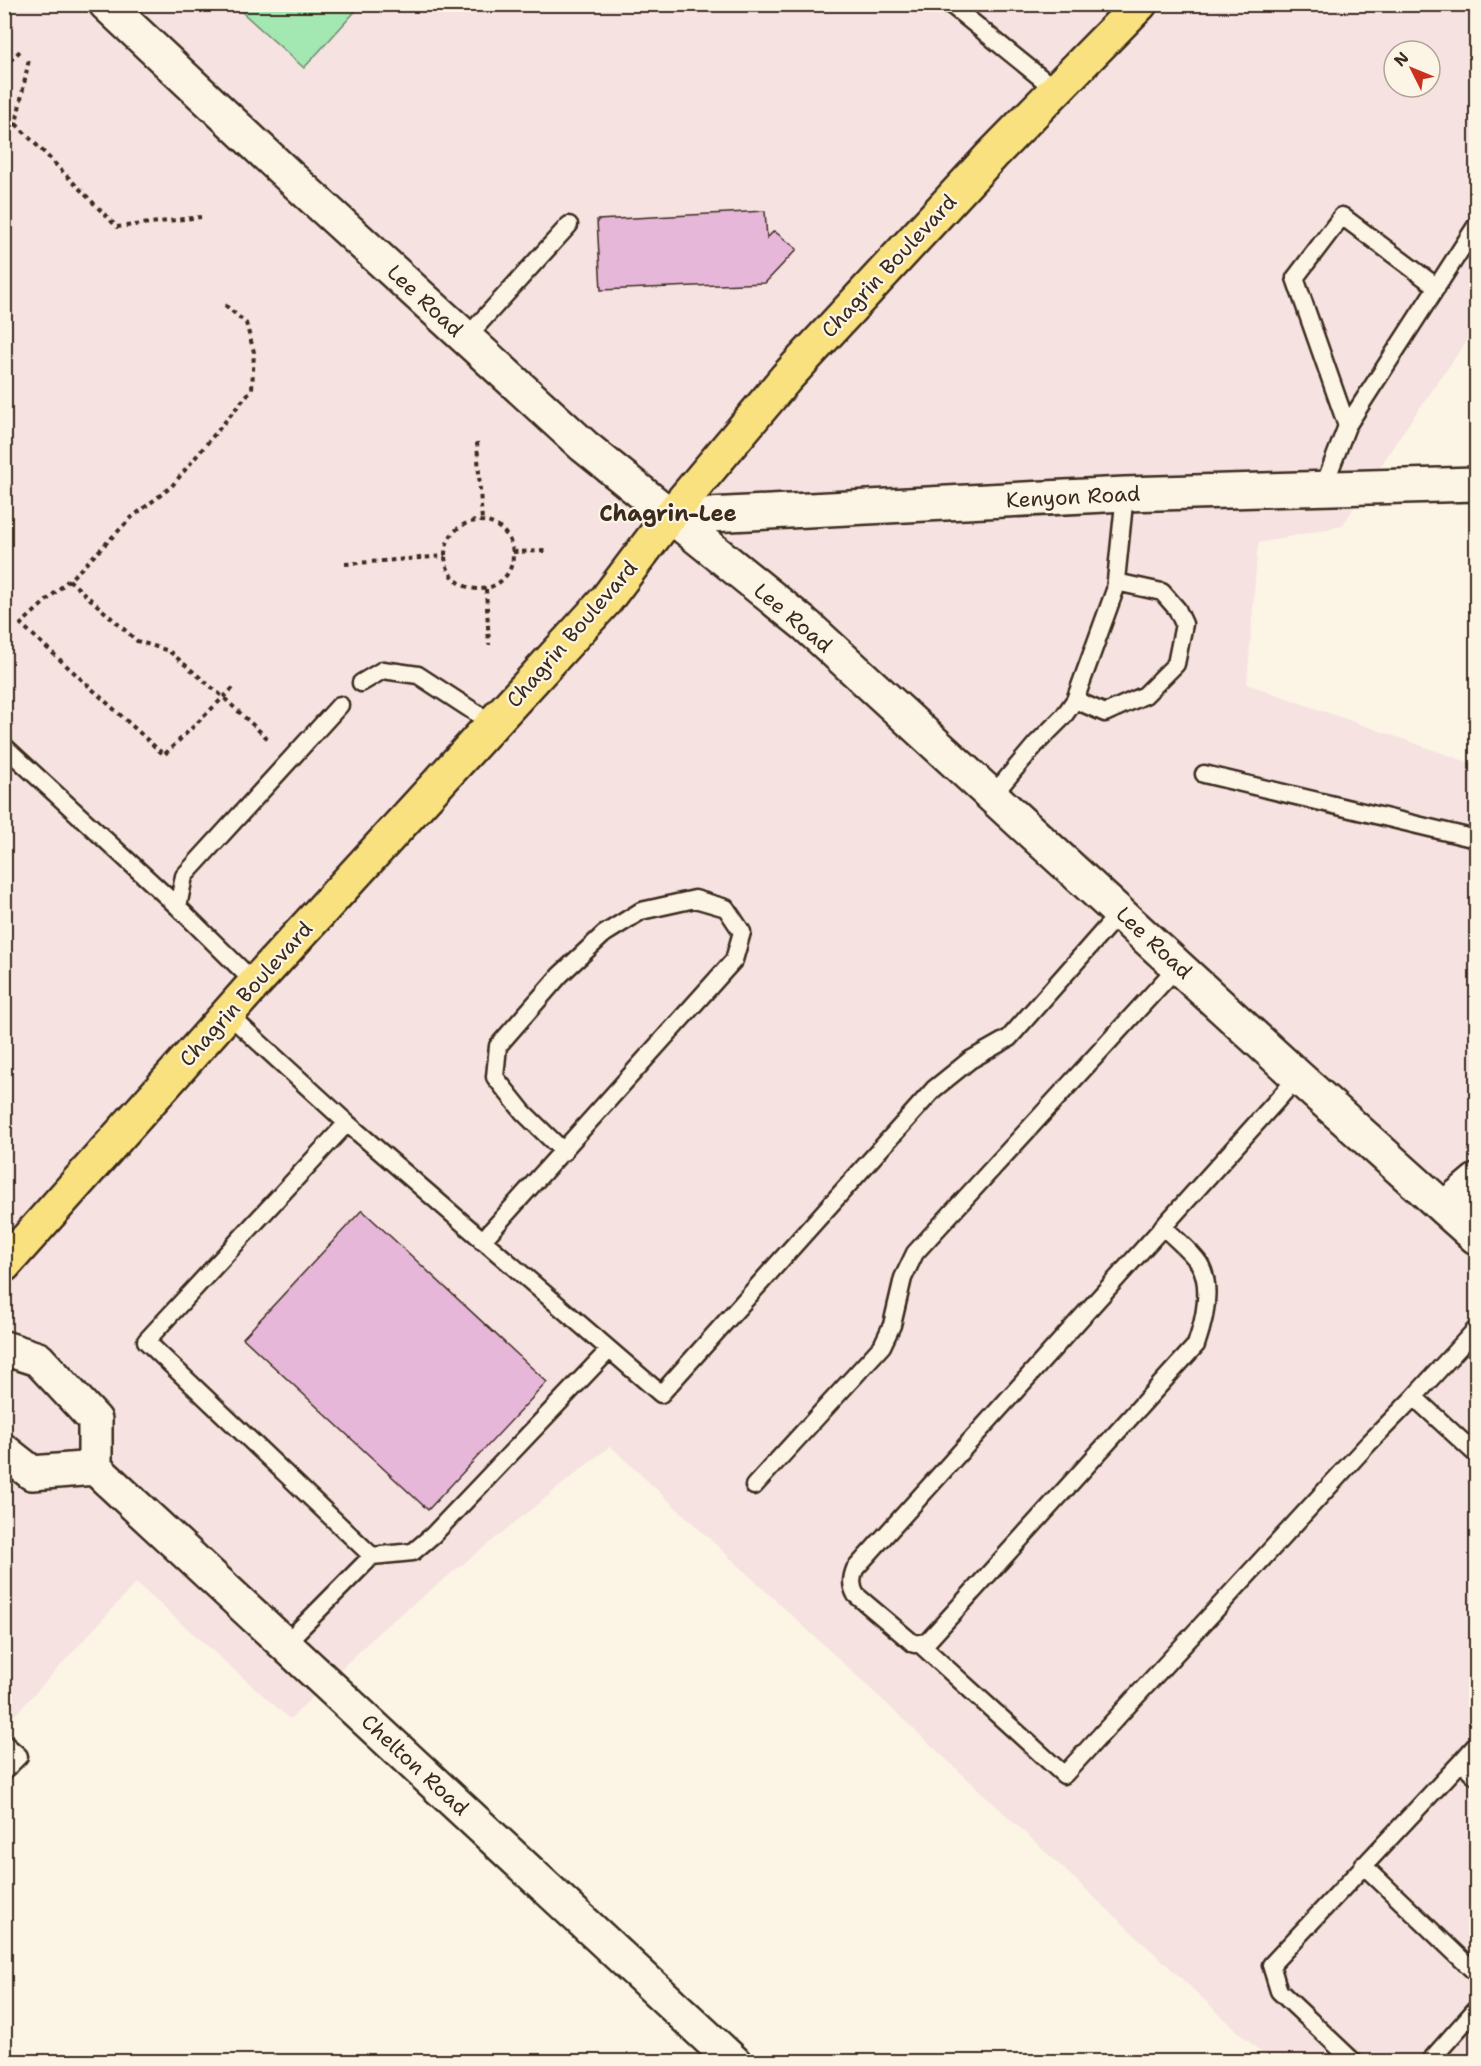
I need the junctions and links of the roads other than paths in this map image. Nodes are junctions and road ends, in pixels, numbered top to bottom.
1 (106, 4) edge
2 (950, 4) edge
3 (1140, 4) edge
4 (1056, 90) junction
5 (569, 225) dead end
6 (1476, 226) edge
7 (1437, 287) junction
8 (465, 339) junction
9 (1347, 426) junction
10 (1476, 484) edge
11 (1323, 488) junction
12 (1125, 494) junction
13 (669, 517) junction
14 (1116, 582) junction
15 (361, 683) dead end
16 (1076, 700) junction
17 (339, 705) dead end
18 (493, 724) junction
19 (4, 746) edge
20 (1204, 774) dead end
21 (992, 796) junction
22 (1476, 839) edge
23 (178, 907) junction
24 (1120, 912) junction
25 (1178, 966) junction
26 (255, 983) junction
27 (228, 1014) junction
28 (1298, 1077) junction
29 (347, 1123) junction
30 (564, 1152) junction
31 (1476, 1181) edge
32 (1444, 1208) junction
33 (1163, 1226) junction
34 (1476, 1236) edge
35 (482, 1241) junction
36 (4, 1264) edge
37 (1476, 1329) edge
38 (4, 1348) edge
39 (609, 1350) junction
40 (1414, 1397) junction
41 (4, 1451) edge
42 (1476, 1454) edge
43 (95, 1468) junction
44 (754, 1486) dead end
45 (372, 1556) junction
46 (285, 1644) junction
47 (920, 1644) junction
48 (4, 1743) edge
49 (1476, 1745) edge
50 (1461, 1762) junction
51 (4, 1771) edge
52 (1476, 1776) edge
53 (1363, 1865) junction
54 (1476, 1973) edge
55 (1476, 2009) edge
56 (734, 2061) edge
57 (1354, 2061) edge
58 (1429, 2061) edge

1 - 8 street, Lee Road
2 - 4 lane
3 - 4 main road, Chagrin Boulevard
4 - 13 main road, Chagrin Boulevard
5 - 8 lane
6 - 7 lane
7 - 9 lane
7 - 9 lane
8 - 13 street, Lee Road
9 - 11 lane
10 - 11 street, Kenyon Road
11 - 12 street, Kenyon Road
12 - 13 street, Kenyon Road
12 - 14 lane
13 - 18 main road, Chagrin Boulevard
13 - 21 street, Lee Road
14 - 16 lane
14 - 16 lane
15 - 18 lane
16 - 21 lane
17 - 23 lane
18 - 26 main road, Chagrin Boulevard
19 - 23 lane
20 - 22 lane
21 - 24 street, Lee Road
23 - 26 lane
24 - 25 street, Lee Road
24 - 39 lane
25 - 28 street, Lee Road
25 - 44 lane
26 - 27 main road, Chagrin Boulevard
27 - 29 lane
27 - 36 main road, Chagrin Boulevard
28 - 32 street, Lee Road
28 - 33 lane
29 - 35 lane
29 - 45 lane
30 - 30 lane
30 - 35 lane
31 - 32 street
32 - 34 street, Lee Road
33 - 47 lane
33 - 47 lane
35 - 39 lane
37 - 40 lane
38 - 43 street
39 - 45 lane
40 - 42 lane
40 - 47 lane
41 - 43 street
43 - 46 street, Chelton Road
45 - 46 lane
46 - 56 street, Chelton Road
48 - 51 lane
49 - 50 lane
50 - 52 lane
50 - 53 lane
53 - 54 lane
53 - 57 lane
55 - 58 lane

